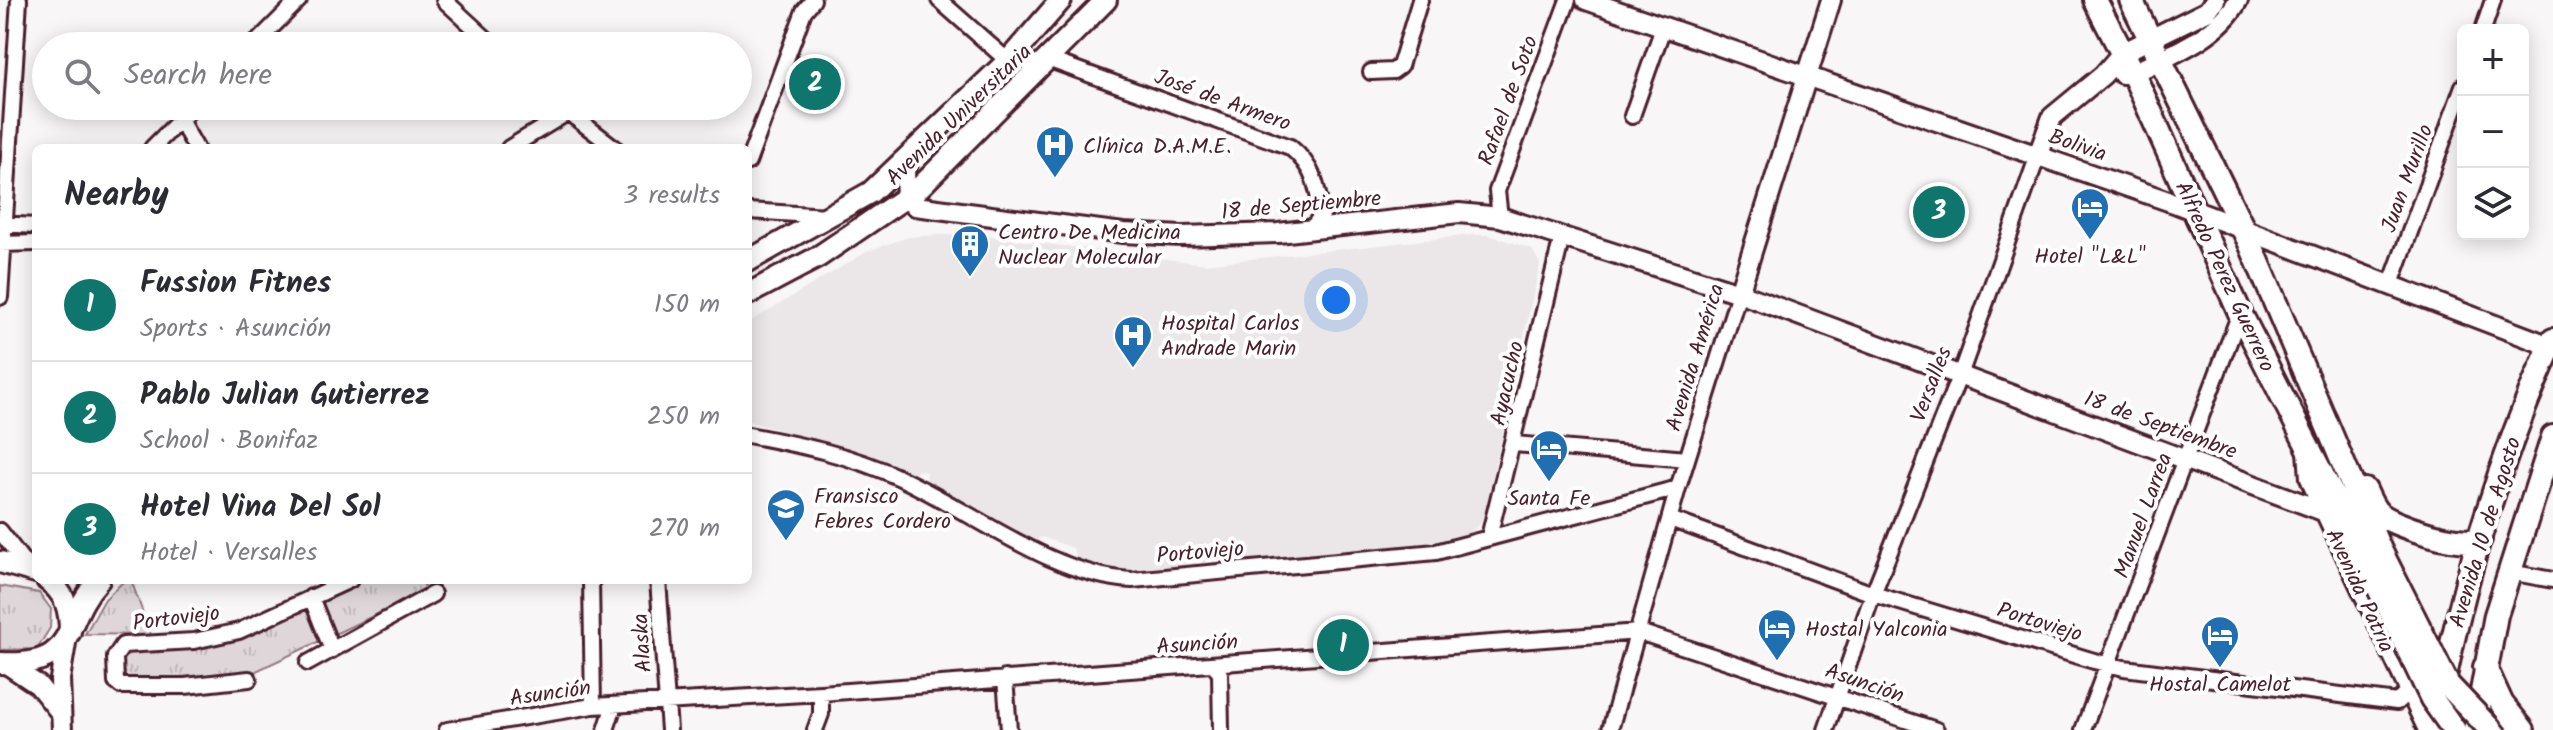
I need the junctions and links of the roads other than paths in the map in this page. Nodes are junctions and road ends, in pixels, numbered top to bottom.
1 (19, 0) edge
2 (299, 0) edge
3 (444, 0) edge
4 (813, 0) edge
5 (939, 0) edge
6 (1061, 0) edge
7 (1106, 0) edge
8 (1420, 0) edge
9 (1568, 0) edge
10 (1586, 0) edge
11 (1831, 0) edge
12 (2095, 0) edge
13 (2131, 0) edge
14 (2215, 0) edge
15 (2238, 0) edge
16 (2493, 0) edge
17 (2485, 24) edge
18 (1664, 25) junction
19 (267, 32) edge
20 (479, 32) edge
21 (2156, 50) junction
22 (2122, 53) junction
23 (1050, 60) junction
24 (1008, 61) junction
25 (1371, 72) dead end
26 (2133, 73) junction
27 (1806, 75) junction
28 (2103, 75) junction
29 (2459, 96) edge
30 (1632, 116) dead end
31 (180, 120) joint
32 (550, 120) edge
33 (577, 120) edge
34 (156, 144) edge
35 (194, 144) edge
36 (515, 144) edge
37 (610, 144) edge
38 (752, 151) edge
39 (912, 154) junction
40 (2038, 155) junction
41 (906, 199) junction
42 (752, 211) edge
43 (2195, 211) junction
44 (831, 217) junction
45 (1500, 217) junction
46 (2, 224) edge
47 (32, 226) edge
48 (2242, 228) junction
49 (1311, 229) junction
50 (1562, 237) junction
51 (32, 243) edge
52 (1, 244) edge
53 (752, 259) edge
54 (2391, 284) junction
55 (752, 292) edge
56 (1739, 293) junction
57 (0, 297) edge
58 (2240, 313) junction
59 (2552, 343) edge
60 (1959, 375) junction
61 (2327, 426) junction
62 (752, 436) edge
63 (2553, 437) edge
64 (1514, 444) junction
65 (1687, 459) junction
66 (2185, 459) junction
67 (1678, 488) junction
68 (2336, 516) junction
69 (1670, 519) junction
70 (0, 531) edge
71 (1489, 537) junction
72 (2480, 539) junction
73 (2370, 549) junction
74 (0, 562) edge
75 (32, 568) edge
76 (32, 572) edge
77 (2509, 572) junction
78 (2553, 580) edge
79 (48, 584) edge
80 (97, 584) edge
81 (341, 584) edge
82 (591, 584) edge
83 (658, 584) edge
84 (433, 594) dead end
85 (1873, 594) junction
86 (311, 597) junction
87 (1639, 632) junction
88 (69, 635) junction
89 (332, 650) junction
90 (2, 663) edge
91 (308, 663) dead end
92 (1214, 664) junction
93 (2110, 665) junction
94 (2485, 667) junction
95 (1005, 678) junction
96 (249, 679) dead end
97 (2408, 692) junction
98 (821, 693) junction
99 (1839, 696) junction
100 (667, 702) junction
101 (614, 705) junction
102 (593, 706) junction
103 (59, 711) junction
104 (62, 730) edge
105 (447, 730) edge
106 (606, 730) edge
107 (669, 730) edge
108 (815, 730) edge
109 (1009, 730) edge
110 (1221, 730) edge
111 (1610, 730) edge
112 (1826, 730) edge
113 (1936, 730) edge
114 (2083, 730) edge
115 (2428, 730) edge
116 (2435, 730) edge
117 (2454, 730) edge
118 (2475, 730) edge
119 (2491, 730) edge
120 (2523, 730) edge

1 - 46 street
2 - 19 street
3 - 20 street
4 - 38 street
5 - 24 street
6 - 24 main road, Avenida Universitaria
7 - 23 main road, Avenida Universitaria
8 - 25 street
9 - 45 street, Rafael de Soto
10 - 18 street, Bolivia
11 - 27 street, Avenida América
12 - 22 main road, Alfredo Perez Guerrero
13 - 21 main road, Alfredo Perez Guerrero
14 - 21 street, Versalles
15 - 21 street, Versalles
16 - 17 street
18 - 27 street, Bolivia
18 - 30 street
21 - 22 street, Versalles
21 - 26 street, Versalles
21 - 48 main road, Alfredo Perez Guerrero
22 - 26 main road, Alfredo Perez Guerrero
22 - 28 street, Versalles
23 - 41 main road, Avenida Universitaria
23 - 49 street, José de Armero
24 - 39 main road, Avenida Universitaria
26 - 28 street, Versalles
26 - 43 main road, Alfredo Perez Guerrero
27 - 40 street, Bolivia
27 - 56 street, Avenida América
28 - 40 street, Versalles
29 - 54 street, Juan Murillo
31 - 34 street
31 - 35 street
32 - 36 street
33 - 37 street
39 - 41 street
39 - 44 main road, Avenida Universitaria
40 - 43 street, Bolivia
40 - 60 street, Versalles
41 - 49 street, 18 de Septiembre
41 - 55 main road, Avenida Universitaria
42 - 44 street
43 - 48 street, Bolivia
43 - 58 main road, Alfredo Perez Guerrero
44 - 53 main road, Avenida Universitaria
45 - 49 street, 18 de Septiembre
45 - 50 street, 18 de Septiembre
46 - 47 street
46 - 52 street
48 - 54 street, Bolivia
48 - 61 main road, Alfredo Perez Guerrero
50 - 56 street, 18 de Septiembre
50 - 64 street, Ayacucho
51 - 52 street
52 - 57 street
54 - 59 street, Bolivia
56 - 60 street, 18 de Septiembre
56 - 65 street, Avenida América
58 - 66 street, Manuel Larrea
58 - 68 main road, Alfredo Perez Guerrero
59 - 72 main road, Avenida 10 de Agosto
60 - 66 street, 18 de Septiembre
60 - 85 street, Versalles
61 - 72 main road
61 - 73 main road, Alfredo Perez Guerrero
62 - 71 street, Portoviejo
63 - 77 main road, Avenida 10 de Agosto
64 - 65 street
64 - 71 street, Ayacucho
65 - 67 street, Avenida América
66 - 68 street, 18 de Septiembre
66 - 93 street, Manuel Larrea
67 - 69 street, Avenida América
67 - 71 street, Portoviejo
68 - 73 main road, Alfredo Perez Guerrero
68 - 97 street, Avenida Patria
69 - 85 street, Portoviejo
69 - 87 street, Avenida América
70 - 75 street
72 - 116 main road, Avenida 10 de Agosto
73 - 117 main road, Avenida Patria, bridge
73 - 119 main road, Avenida Patria, bridge
74 - 76 main road
77 - 78 street
77 - 94 main road, Avenida 10 de Agosto
79 - 88 main road
80 - 88 main road
81 - 86 street, Portoviejo
82 - 102 street
83 - 100 street, Alaska
84 - 89 street
85 - 93 street, Portoviejo
85 - 99 street, Versalles
86 - 89 street
86 - 96 street, Portoviejo
87 - 92 street, Asunción
87 - 99 street, Asunción
87 - 111 street, Avenida América
88 - 90 main road
88 - 103 street
89 - 91 street
90 - 103 street
92 - 95 street, Asunción
92 - 110 street
93 - 97 street, Portoviejo
93 - 114 street, Manuel Larrea
94 - 118 main road, Avenida 10 de Agosto
94 - 120 main road
95 - 98 street, Asunción
95 - 109 street
97 - 115 street, Avenida Patria
98 - 100 street, Asunción
98 - 108 street
99 - 112 street, Versalles
99 - 113 street, Asunción
100 - 101 street, Asunción
100 - 107 street, Alaska
101 - 102 street, Asunción
101 - 106 street
102 - 105 street, Asunción
103 - 104 street

